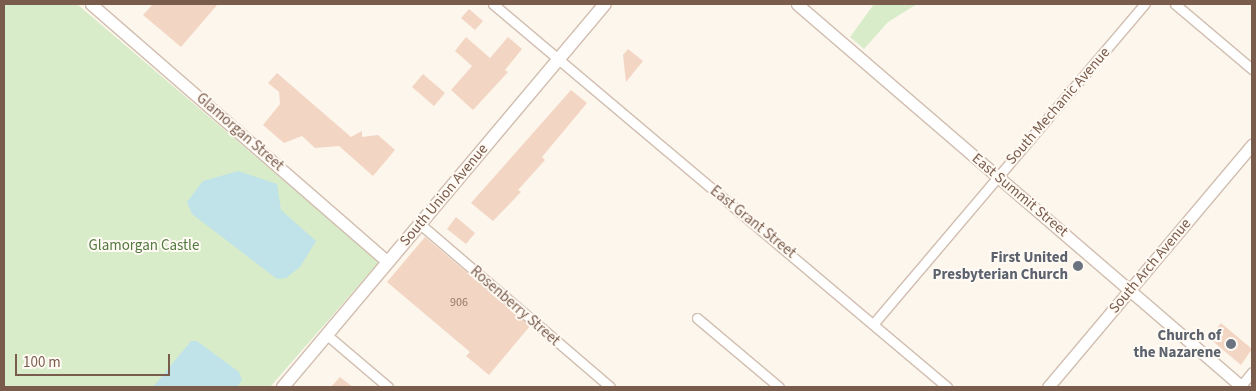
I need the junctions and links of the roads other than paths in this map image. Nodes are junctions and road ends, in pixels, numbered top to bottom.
1 (91, 4) edge
2 (493, 4) edge
3 (605, 4) edge
4 (797, 4) edge
5 (1145, 4) edge
6 (1175, 4) edge
7 (558, 60) junction
8 (1252, 69) edge
9 (1252, 145) edge
10 (997, 175) junction
11 (420, 224) junction
12 (388, 262) junction
13 (1131, 288) junction
14 (696, 318) dead end
15 (874, 323) junction
16 (327, 335) junction
17 (1252, 372) edge
18 (283, 387) edge
19 (388, 387) edge
20 (610, 387) edge
21 (779, 387) edge
22 (947, 387) edge
23 (1048, 387) edge
24 (1241, 387) edge

1 - 12 street, Glamorgan Street
2 - 7 street, East Grant Street
3 - 7 main road, South Union Avenue
4 - 10 street, East Summit Street
5 - 10 street, South Mechanic Avenue
6 - 8 street
7 - 11 main road, South Union Avenue
7 - 15 street, East Grant Street
9 - 13 street, South Arch Avenue
10 - 13 street, East Summit Street
10 - 15 street, South Mechanic Avenue
11 - 12 main road, South Union Avenue
11 - 20 street, Rosenberry Street
12 - 16 main road, South Union Avenue
13 - 23 street, South Arch Avenue
13 - 24 street, East Summit Street
14 - 21 street
15 - 22 street, East Grant Street
16 - 18 main road, South Union Avenue
16 - 19 street
17 - 24 street

